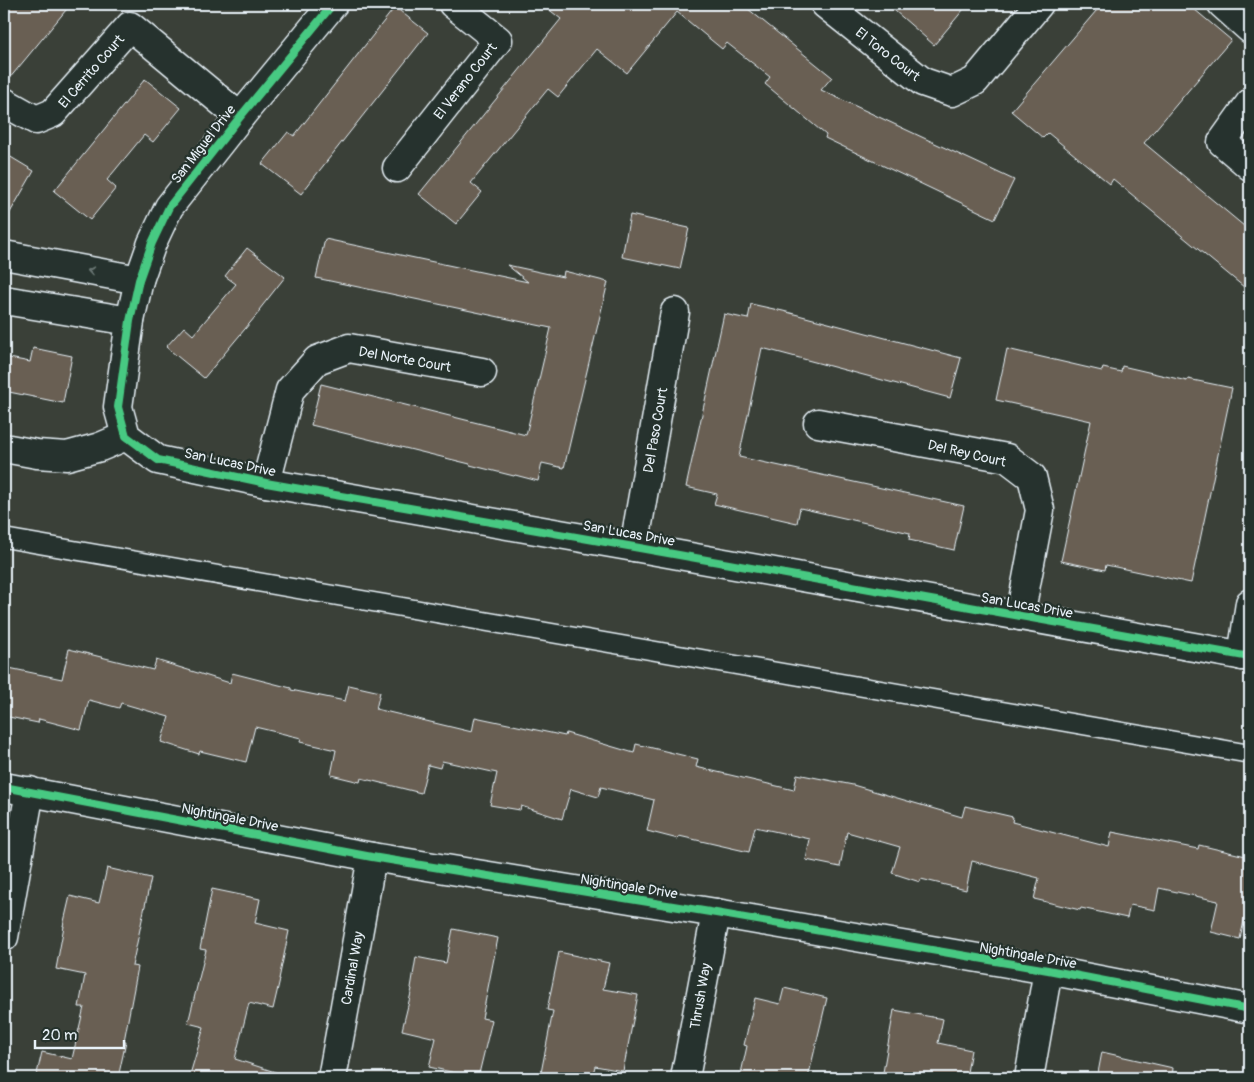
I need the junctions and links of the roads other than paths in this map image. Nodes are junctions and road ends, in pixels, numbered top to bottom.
1 (332, 4) edge
2 (453, 4) edge
3 (825, 4) edge
4 (1039, 4) edge
5 (1222, 4) edge
6 (1250, 29) edge
7 (4, 102) edge
8 (1250, 103) edge
9 (240, 117) junction
10 (1250, 166) edge
11 (397, 168) dead end
12 (4, 255) edge
13 (140, 280) junction
14 (4, 300) edge
15 (675, 312) dead end
16 (130, 321) junction
17 (482, 372) dead end
18 (818, 422) dead end
19 (126, 436) junction
20 (4, 448) edge
21 (266, 483) junction
22 (4, 538) edge
23 (634, 547) junction
24 (1250, 603) edge
25 (1020, 616) junction
26 (1246, 657) edge
27 (1250, 754) edge
28 (17, 789) edge
29 (372, 857) junction
30 (716, 913) junction
31 (4, 937) edge
32 (1048, 970) junction
33 (1250, 1009) edge
34 (332, 1078) edge
35 (685, 1078) edge
36 (1029, 1078) edge

1 - 9 street, San Miguel Drive
2 - 11 street, El Verano Court
3 - 4 street, El Toro Court
5 - 6 street
7 - 9 street, El Cerrito Court
8 - 10 street
9 - 13 street, San Miguel Drive
13 -> 12 street
13 - 16 street, San Miguel Drive
14 - 16 street
15 - 23 street, Del Paso Court
16 - 19 street
17 - 21 street, Del Norte Court
18 - 25 street, Del Rey Court
19 - 20 street
19 - 21 street, San Lucas Drive
21 - 23 street, San Lucas Drive
22 - 27 lane
23 - 25 street, San Lucas Drive
24 - 26 street
25 - 26 street, San Lucas Drive
28 - 29 street, Nightingale Drive
28 - 31 street
29 - 30 street, Nightingale Drive
29 - 34 street, Cardinal Way
30 - 32 street, Nightingale Drive
30 - 35 street, Thrush Way
32 - 33 street, Nightingale Drive
32 - 36 street

